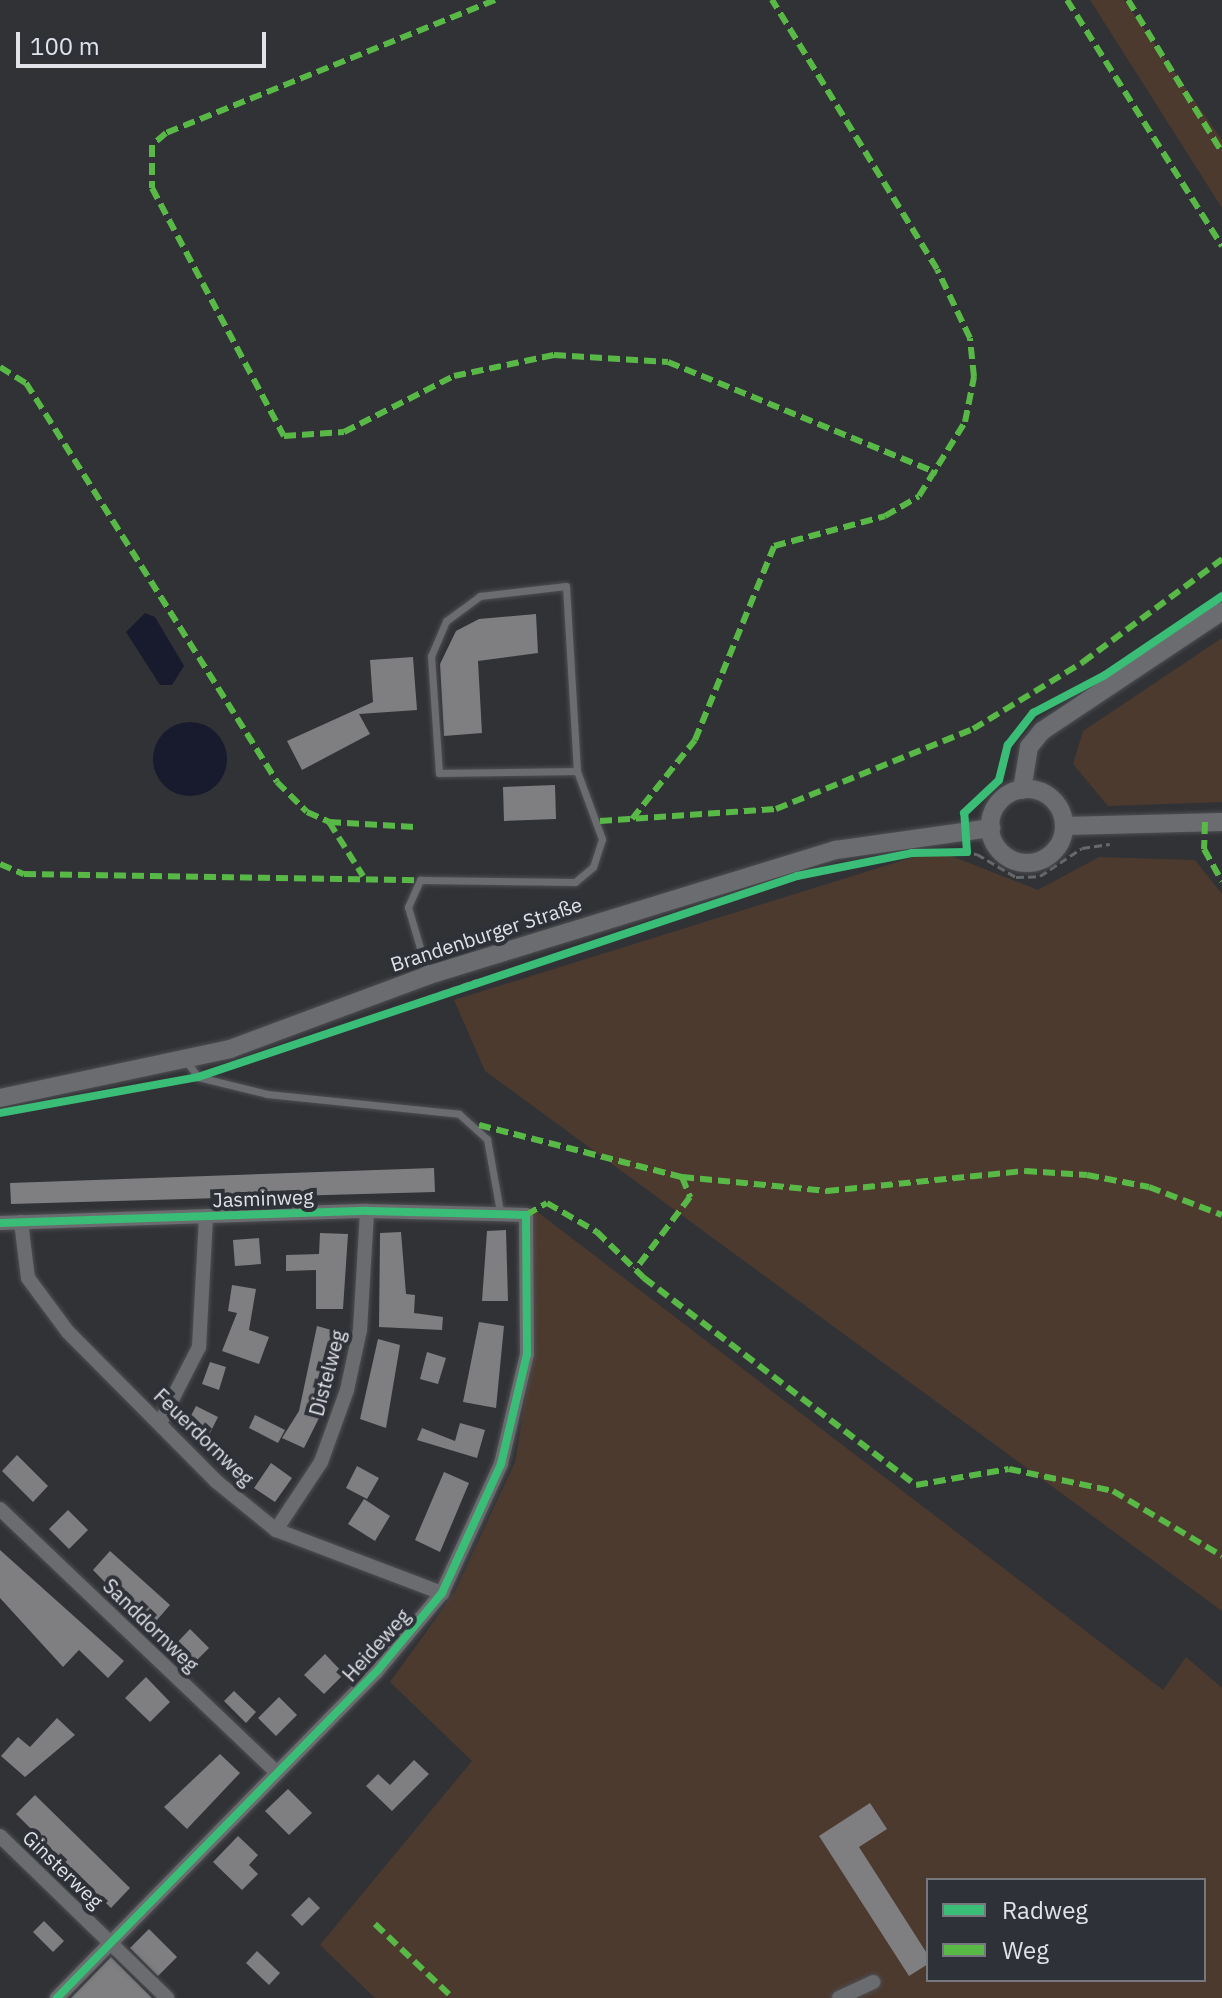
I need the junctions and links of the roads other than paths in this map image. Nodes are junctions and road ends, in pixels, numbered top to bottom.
1 (1222, 611) edge
2 (577, 771) junction
3 (1022, 790) junction
4 (1222, 822) edge
5 (1064, 826) junction
6 (991, 828) junction
7 (429, 975) junction
8 (186, 1061) junction
9 (0, 1098) edge
10 (367, 1211) junction
11 (500, 1211) junction
12 (526, 1215) joint
13 (206, 1216) junction
14 (21, 1222) junction
15 (0, 1223) edge
16 (160, 1423) junction
17 (0, 1509) edge
18 (276, 1530) junction
19 (442, 1593) junction
20 (275, 1771) junction
21 (0, 1836) edge
22 (112, 1944) junction
23 (874, 1982) dead end
24 (57, 1998) edge
25 (167, 1998) edge
26 (839, 1998) edge

1 - 3 street
2 - 2 lane
2 - 7 lane
3 - 5 street
3 - 6 street
4 - 5 street
5 - 6 street
6 - 7 street, Brandenburger Straße
7 - 8 street, Brandenburger Straße
8 - 9 street, Brandenburger Straße
8 - 11 lane
10 - 11 street, Jasminweg
10 - 13 street, Jasminweg
10 - 18 street, Distelweg
11 - 12 street, Jasminweg
12 - 19 street, Heideweg
13 - 14 street, Jasminweg
13 - 16 street
14 - 15 street, Jasminweg
14 - 16 street, Feuerdornweg
16 - 18 street, Feuerdornweg
17 - 20 street, Sanddornweg
18 - 19 street, Feuerdornweg
19 - 20 street, Heideweg
20 - 22 street, Heideweg
21 - 22 street, Ginsterweg
22 - 24 street, Heideweg
22 - 25 street, Ginsterweg
23 - 26 street

